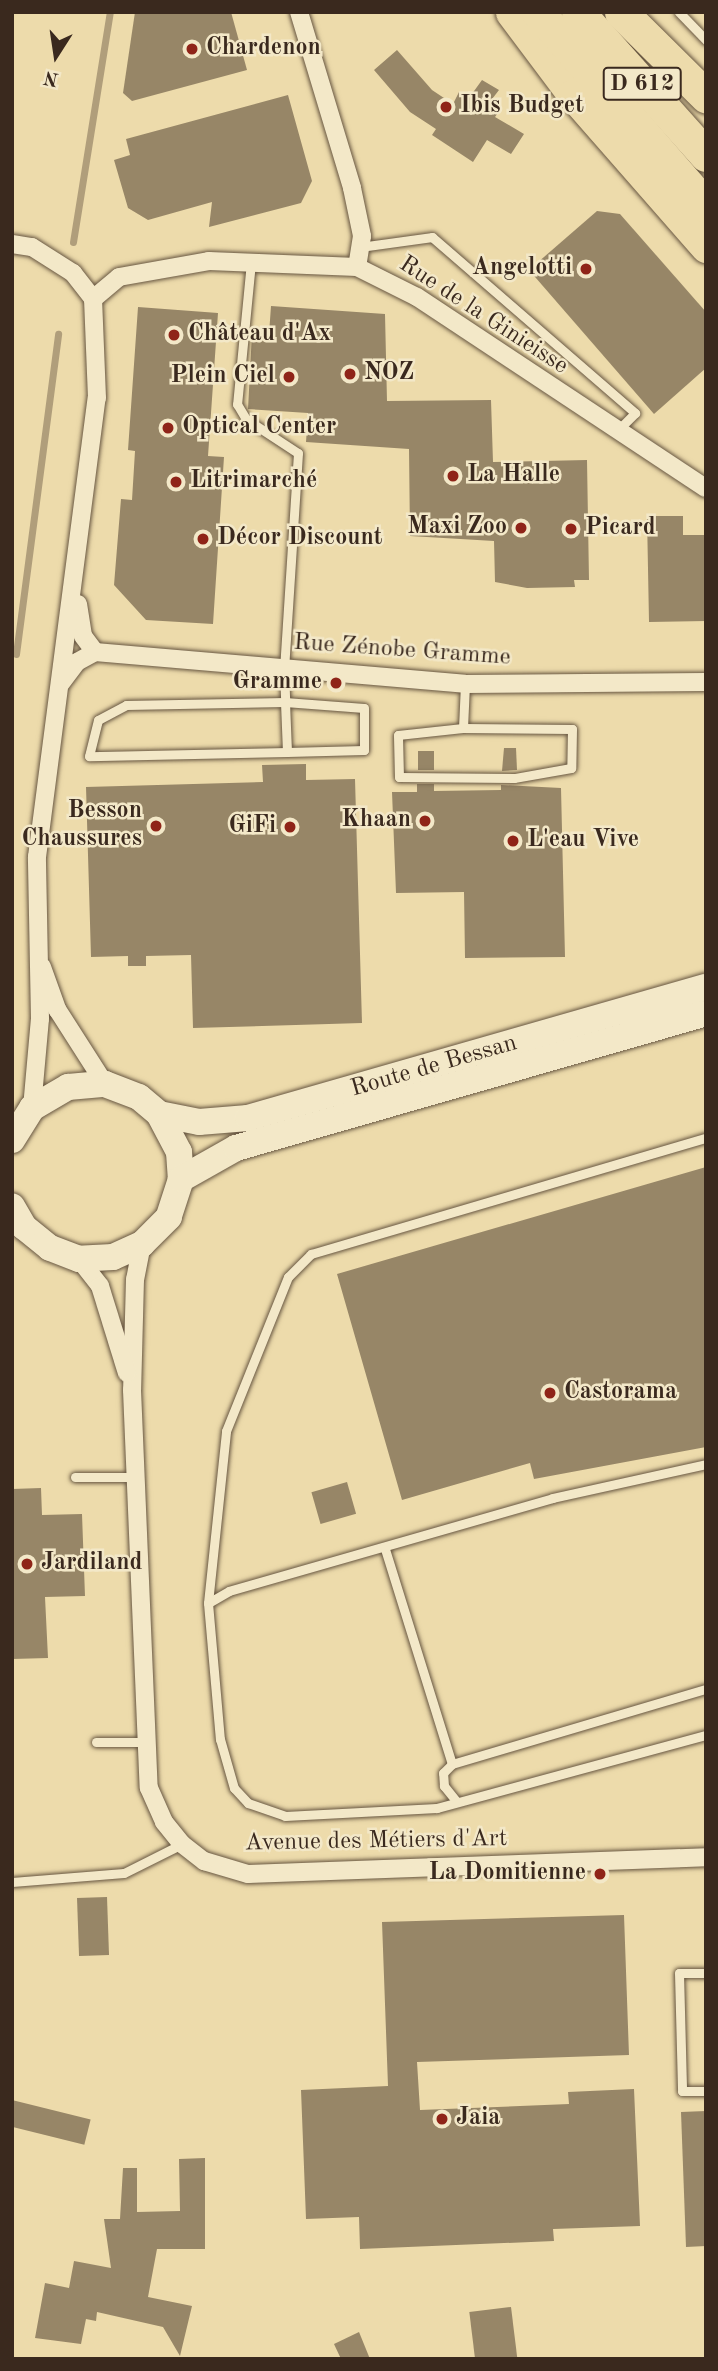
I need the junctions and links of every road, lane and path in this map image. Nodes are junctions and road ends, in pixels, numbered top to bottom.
1 (299, 12) edge
2 (512, 12) edge
3 (538, 12) edge
4 (578, 12) edge
5 (621, 12) edge
6 (679, 12) edge
7 (706, 40) edge
8 (706, 96) edge
9 (706, 155) edge
10 (706, 206) edge
11 (12, 244) edge
12 (706, 246) edge
13 (360, 247) junction
14 (251, 262) junction
15 (357, 267) junction
16 (93, 299) junction
17 (617, 431) junction
18 (86, 486) junction
19 (706, 488) edge
20 (95, 652) junction
21 (284, 667) junction
22 (706, 681) edge
23 (465, 684) junction
24 (59, 686) junction
25 (285, 702) junction
26 (463, 728) junction
27 (287, 752) junction
28 (35, 944) junction
29 (706, 987) edge
30 (706, 1013) edge
31 (104, 1084) junction
32 (32, 1108) junction
33 (159, 1114) junction
34 (706, 1138) edge
35 (12, 1140) edge
36 (181, 1179) junction
37 (16, 1220) edge
38 (142, 1244) junction
39 (79, 1259) junction
40 (132, 1390) junction
41 (706, 1464) edge
42 (75, 1477) dead end
43 (136, 1477) junction
44 (385, 1549) junction
45 (208, 1603) junction
46 (706, 1689) edge
47 (705, 1735) edge
48 (96, 1742) dead end
49 (147, 1742) junction
50 (452, 1764) junction
51 (457, 1802) junction
52 (182, 1844) junction
53 (706, 1857) edge
54 (12, 1882) edge
55 (706, 1973) edge
56 (706, 2091) edge

1 - 13 street
2 - 12 highway, D 612
3 - 10 highway, D 612
4 - 9 highway, D 612
5 - 8 highway, D 612
6 - 7 lane
11 - 16 street
13 - 15 street
13 - 17 lane
14 - 15 street, Rue de la Ginieisse
14 - 16 street, Rue de la Ginieisse
14 - 21 lane
15 - 17 street, Rue de la Ginieisse
16 - 18 street
17 - 19 street, Rue de la Ginieisse
18 - 20 street
18 - 24 street
20 - 21 street, Rue Zénobe Gramme
20 - 24 street
21 - 23 street, Rue Zénobe Gramme
21 - 25 lane
22 - 23 street, Rue Zénobe Gramme
23 - 26 lane
24 - 28 street
25 - 27 lane
25 - 27 lane
25 - 27 lane
26 - 26 lane
28 - 31 street
28 - 32 street
29 - 33 street, Route de Bessan
30 - 36 street, Route de Bessan
31 - 32 street
31 - 33 street
32 - 35 street
33 - 36 street
34 - 45 lane
36 - 38 street
37 - 39 street
38 - 39 street
38 - 40 street, Avenue des Métiers d'Art
39 - 40 street, Avenue des Métiers d'Art
40 - 43 street, Avenue des Métiers d'Art
41 - 44 lane
42 - 43 lane
43 - 49 street, Avenue des Métiers d'Art
44 - 45 lane
44 - 50 lane
45 - 51 lane
46 - 50 lane
47 - 51 lane
48 - 49 lane
49 - 52 street, Avenue des Métiers d'Art
50 - 51 lane
52 - 53 street, Avenue des Métiers d'Art
52 - 54 lane
55 - 56 lane

